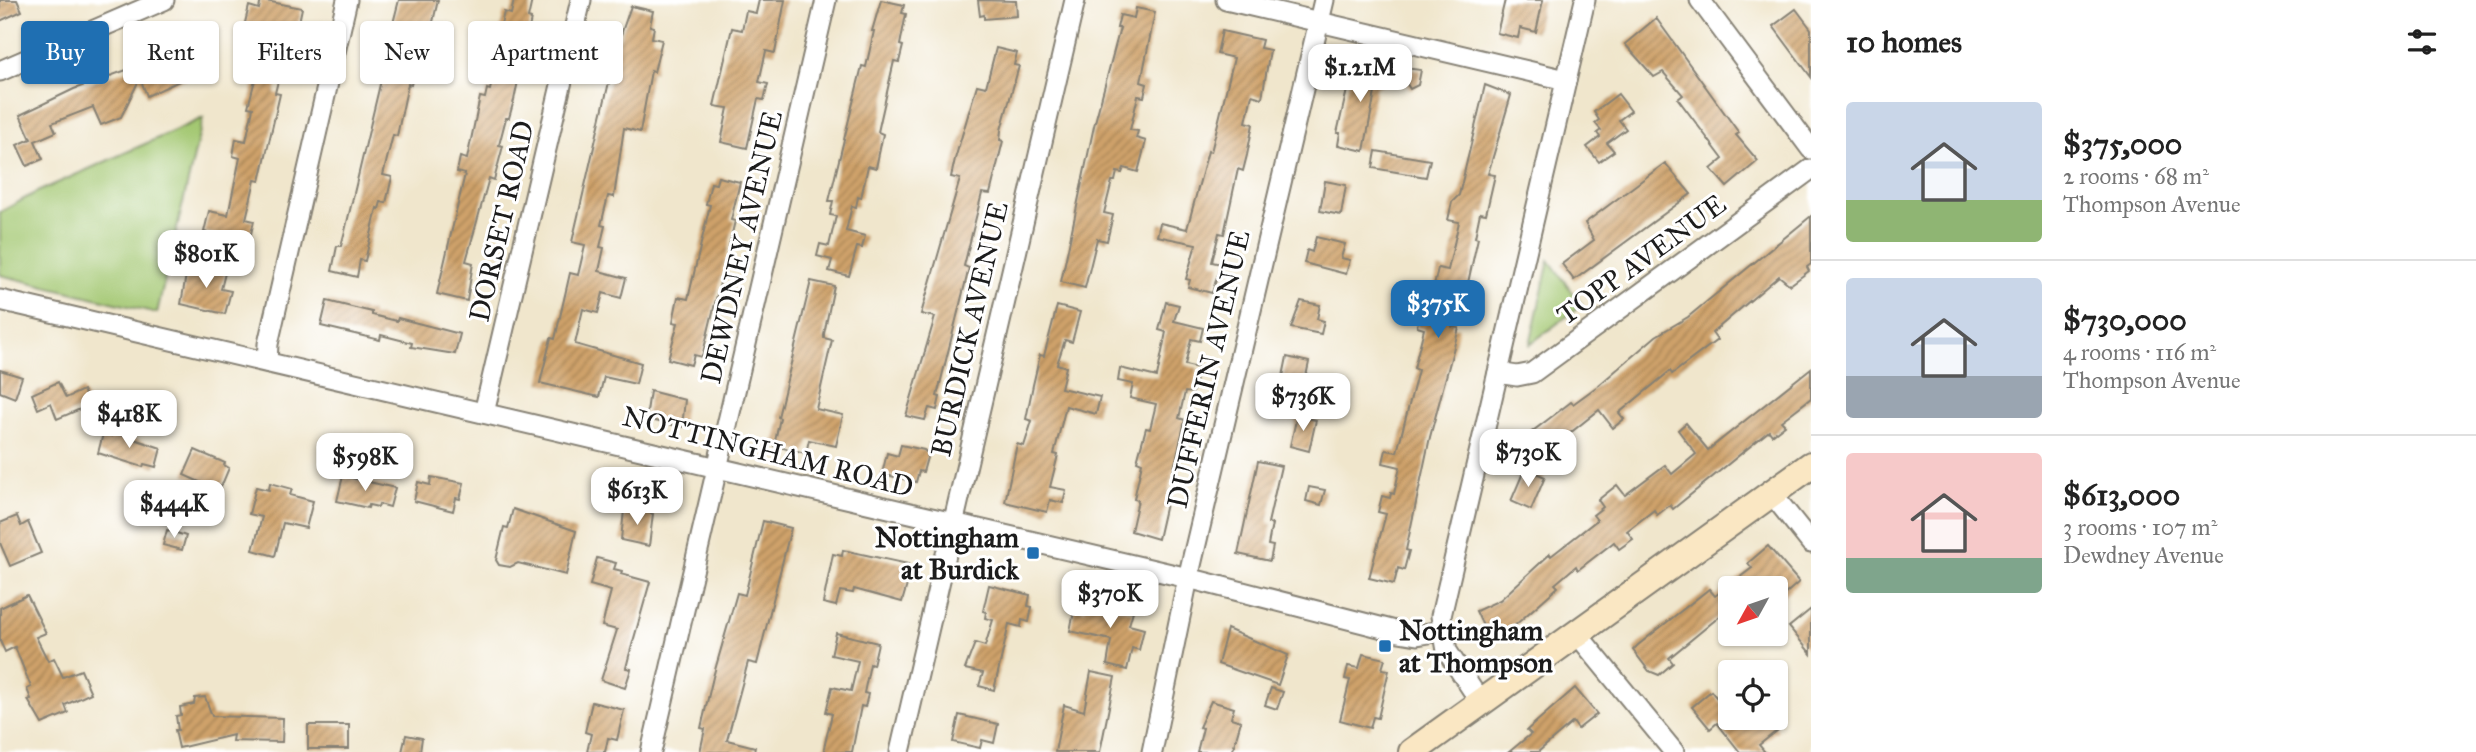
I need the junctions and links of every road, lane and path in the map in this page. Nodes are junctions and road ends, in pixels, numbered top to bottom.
1 (164, 0) edge
2 (347, 0) edge
3 (581, 0) edge
4 (826, 0) edge
5 (1074, 0) edge
6 (1226, 0) edge
7 (1324, 0) edge
8 (1585, 0) edge
9 (1700, 0) edge
10 (1320, 20) junction
11 (0, 71) edge
12 (1566, 80) junction
13 (1811, 149) edge
14 (1811, 169) edge
15 (0, 300) edge
16 (267, 362) junction
17 (1498, 373) junction
18 (484, 413) junction
19 (1811, 465) edge
20 (718, 469) junction
21 (1772, 494) junction
22 (953, 523) junction
23 (1811, 543) edge
24 (1188, 578) junction
25 (1441, 631) junction
26 (1577, 635) junction
27 (1481, 704) junction
28 (651, 752) edge
29 (900, 752) edge
30 (1152, 752) edge
31 (1412, 752) edge
32 (1674, 752) edge

1 - 11 street
2 - 16 street
3 - 18 street, DORSET ROAD
4 - 20 street, DEWDNEY AVENUE
5 - 22 street, BURDICK AVENUE
6 - 10 street
7 - 10 street, DUFFERIN AVENUE
8 - 12 street
9 - 13 street
10 - 12 street
10 - 24 street, DUFFERIN AVENUE
12 - 17 street
14 - 17 street, TOPP AVENUE
15 - 16 street, NOTTINGHAM ROAD
16 - 18 street, NOTTINGHAM ROAD
17 - 25 street
18 - 20 street, NOTTINGHAM ROAD
19 - 21 main road
20 - 22 street, NOTTINGHAM ROAD
20 - 28 street, DEWDNEY AVENUE
21 - 23 street
21 - 26 main road
22 - 24 street, NOTTINGHAM ROAD
22 - 29 street, BURDICK AVENUE
24 - 25 street, NOTTINGHAM ROAD
24 - 30 street, DUFFERIN AVENUE
25 - 27 street
26 - 27 main road
26 - 32 street
27 - 31 main road

